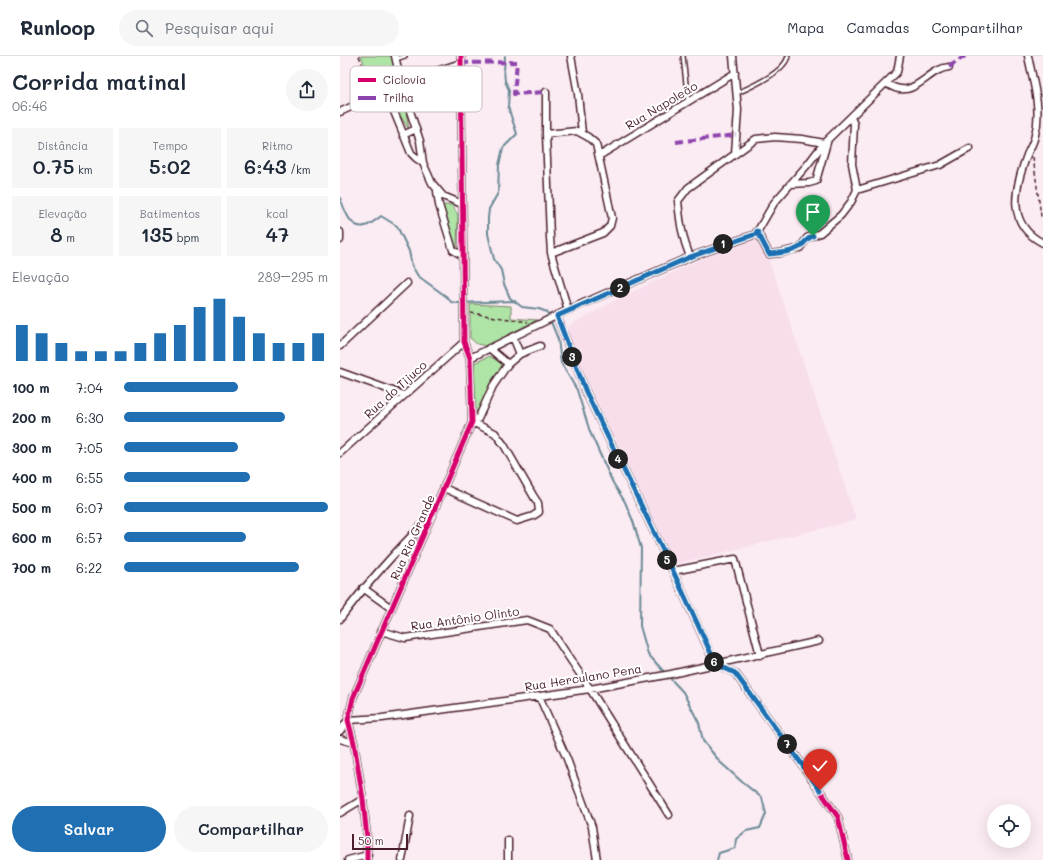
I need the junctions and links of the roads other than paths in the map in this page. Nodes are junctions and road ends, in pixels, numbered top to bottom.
1 (405, 56) edge
2 (462, 56) edge
3 (571, 56) edge
4 (683, 56) edge
5 (733, 56) edge
6 (788, 56) edge
7 (900, 56) edge
8 (1028, 56) edge
9 (395, 57) edge
10 (461, 63) junction
11 (452, 66) edge
12 (461, 66) edge
13 (949, 66) dead end
14 (735, 73) junction
15 (886, 83) junction
16 (546, 92) dead end
17 (737, 93) junction
18 (688, 102) junction
19 (350, 107) edge
20 (340, 112) edge
21 (394, 112) edge
22 (410, 112) edge
23 (461, 112) edge
24 (851, 118) junction
25 (416, 130) junction
26 (582, 133) junction
27 (546, 134) junction
28 (403, 135) junction
29 (826, 141) junction
30 (970, 148) dead end
31 (735, 154) junction
32 (599, 156) junction
33 (423, 163) junction
34 (790, 184) junction
35 (437, 190) junction
36 (857, 190) junction
37 (462, 204) junction
38 (757, 231) junction
39 (340, 232) edge
40 (340, 240) edge
41 (1043, 243) edge
42 (551, 253) junction
43 (463, 256) junction
44 (690, 257) junction
45 (407, 283) dead end
46 (568, 310) junction
47 (556, 316) junction
48 (513, 337) junction
49 (464, 342) junction
50 (340, 346) edge
51 (540, 346) dead end
52 (489, 348) junction
53 (520, 354) junction
54 (470, 358) junction
55 (508, 364) junction
56 (340, 372) edge
57 (404, 395) junction
58 (472, 422) junction
59 (340, 453) edge
60 (444, 488) junction
61 (432, 515) junction
62 (673, 571) junction
63 (363, 588) junction
64 (391, 608) junction
65 (340, 619) edge
66 (381, 631) junction
67 (819, 641) dead end
68 (760, 654) junction
69 (716, 664) junction
70 (590, 689) junction
71 (539, 696) junction
72 (348, 720) junction
73 (340, 731) edge
74 (340, 739) edge
75 (354, 743) junction
76 (363, 799) junction
77 (340, 813) edge
78 (669, 815) dead end
79 (410, 816) dead end
80 (508, 840) dead end
81 (367, 858) edge
82 (348, 860) edge
83 (402, 860) edge
84 (508, 860) edge
85 (597, 860) edge
86 (848, 860) edge

1 - 9 lane
2 - 10 street
3 - 26 street
4 - 18 lane
5 - 14 street
6 - 17 lane
7 - 15 street
8 - 41 street
10 - 11 street
10 - 12 street
13 - 15 street
14 - 17 street
14 - 18 street, Rua Napoleão
15 - 24 street
16 - 27 street
17 - 31 street
18 - 32 street, Rua Napoleão
19 - 20 street
21 - 28 street
22 - 25 street
23 - 37 street
24 - 29 street
24 - 36 street
25 - 28 street
25 - 33 street
26 - 27 street
26 - 32 street
27 - 42 street
28 - 33 street
29 - 31 street
29 - 34 street
29 - 34 street
30 - 36 street
31 - 44 street
32 - 42 street
33 - 35 street
34 - 38 street
35 - 37 street
35 - 43 street
36 - 38 street
37 - 43 street
38 - 44 street
39 - 40 street
42 - 46 street
43 - 49 street
44 - 46 street
45 - 50 street
46 - 47 street
47 - 48 street
47 - 62 street
48 - 52 street
48 - 53 street
49 - 54 street, Rua Rio Grande
49 - 57 street, Rua do Tijuco
51 - 53 street
52 - 54 street
52 - 55 street
53 - 55 street
54 - 58 street, Rua Rio Grande
55 - 58 street
56 - 57 street
57 - 59 street, Rua do Tijuco
58 - 60 street, Rua Rio Grande
58 - 60 street
60 - 61 street, Rua Rio Grande
61 - 63 street
61 - 64 street, Rua Rio Grande
62 - 68 street
62 - 69 street
63 - 64 street
63 - 65 street
64 - 66 street, Rua Rio Grande
66 - 70 street, Rua Antônio Olinto
66 - 72 street, Rua Rio Grande
67 - 68 street, Rua Herculano Pena
68 - 69 street, Rua Herculano Pena
69 - 70 street, Rua Herculano Pena
69 - 86 street
70 - 71 street, Rua Herculano Pena
70 - 78 street, Rua Antônio Olinto
71 - 72 street, Rua Herculano Pena
71 - 85 street
72 - 73 street
72 - 75 street
74 - 75 street
75 - 76 street
76 - 77 street
76 - 81 street
79 - 83 street
80 - 84 street
81 - 82 street

